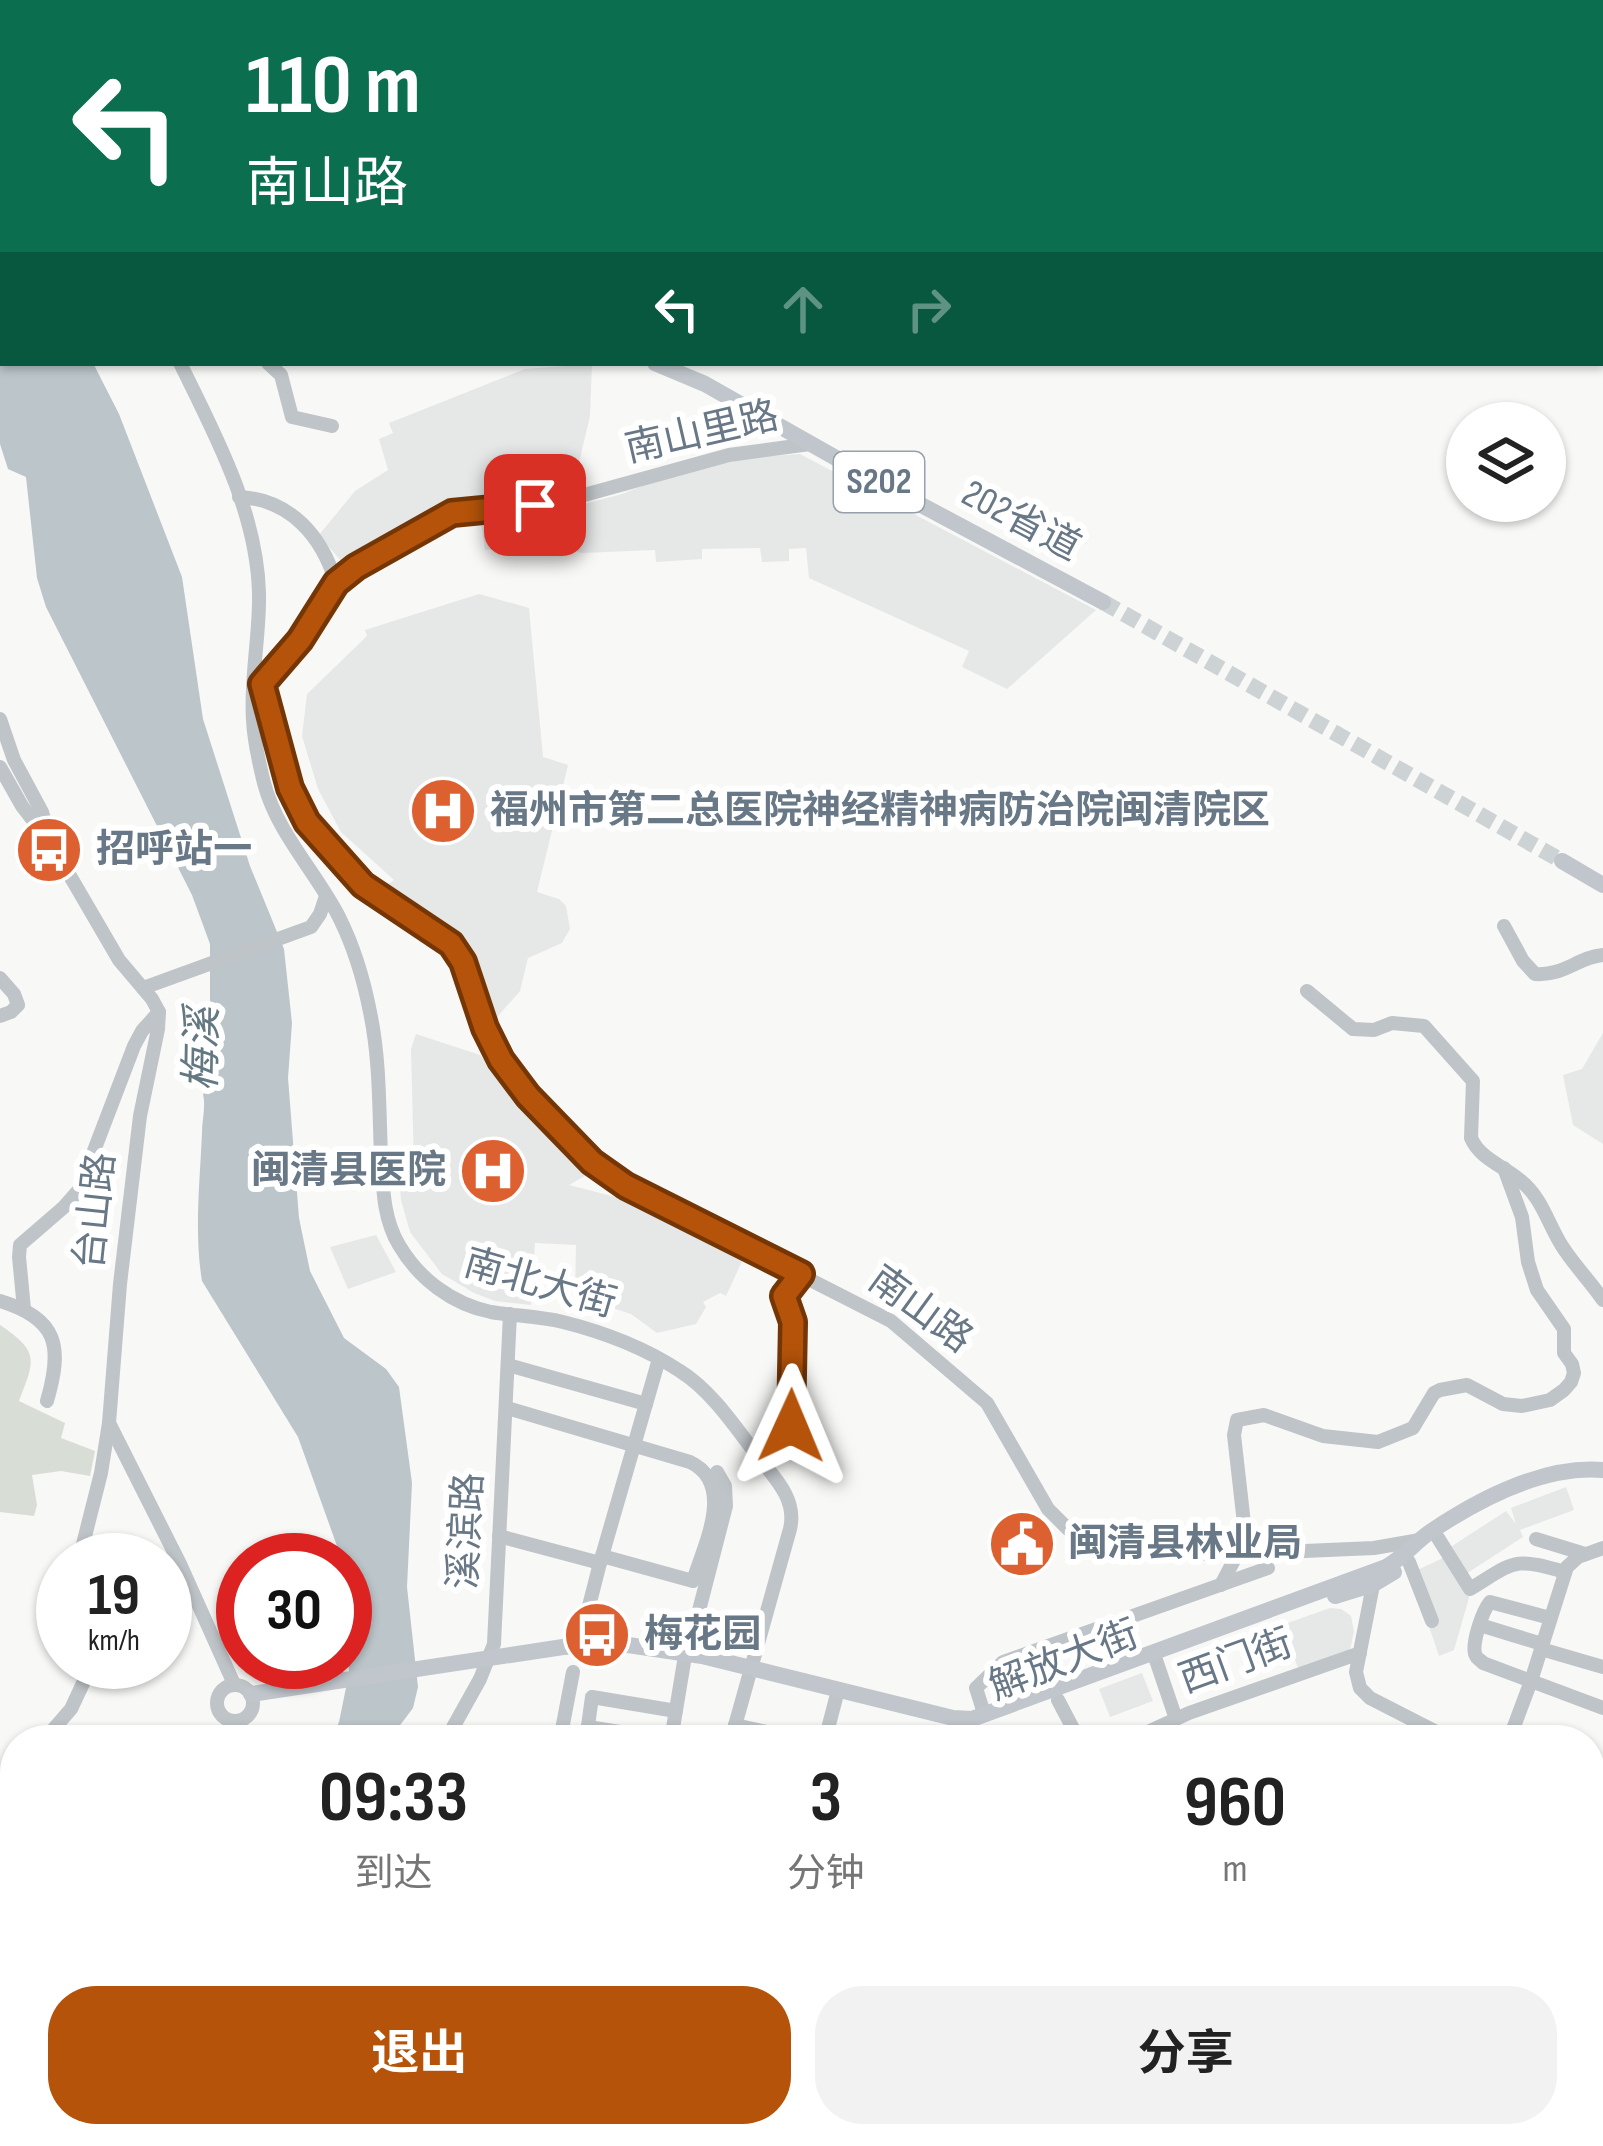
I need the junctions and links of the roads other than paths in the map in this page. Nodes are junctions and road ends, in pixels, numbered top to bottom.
1 (181, 366) edge
2 (273, 366) edge
3 (664, 366) edge
4 (332, 425) dead end
5 (810, 443) junction
6 (239, 497) junction
7 (336, 583) junction
8 (1103, 602) tunnel mouth
9 (258, 688) junction
10 (0, 719) edge
11 (0, 766) edge
12 (52, 845) junction
13 (1562, 860) tunnel mouth
14 (1603, 885) edge
15 (326, 896) junction
16 (1504, 926) dead end
17 (344, 928) junction
18 (306, 929) junction
19 (1603, 955) edge
20 (0, 978) edge
21 (143, 988) junction
22 (1307, 991) dead end
23 (159, 1012) junction
24 (0, 1016) edge
25 (1504, 1168) junction
26 (801, 1274) junction
27 (1603, 1300) edge
28 (0, 1301) edge
29 (24, 1309) junction
30 (510, 1314) junction
31 (659, 1359) junction
32 (508, 1365) junction
33 (47, 1401) dead end
34 (646, 1404) junction
35 (507, 1408) junction
36 (109, 1423) junction
37 (791, 1426) dead end
38 (634, 1445) junction
39 (1603, 1461) edge
40 (717, 1472) dead end
41 (1603, 1474) edge
42 (86, 1533) edge
43 (499, 1536) junction
44 (1429, 1539) junction
45 (1536, 1539) dead end
46 (1374, 1548) junction
47 (1603, 1548) edge
48 (1236, 1554) junction
49 (1585, 1554) junction
50 (601, 1560) junction
51 (1409, 1562) junction
52 (1268, 1568) dead end
53 (1565, 1572) junction
54 (1375, 1577) junction
55 (1221, 1585) junction
56 (1550, 1618) junction
57 (1432, 1621) dead end
58 (1480, 1624) junction
59 (216, 1644) edge
60 (580, 1645) junction
61 (1541, 1646) junction
62 (1360, 1653) junction
63 (686, 1657) junction
64 (1156, 1660) junction
65 (487, 1662) junction
66 (1603, 1667) edge
67 (573, 1672) dead end
68 (751, 1672) junction
69 (1531, 1681) junction
70 (80, 1689) edge
71 (225, 1689) edge
72 (245, 1689) edge
73 (252, 1697) junction
74 (836, 1698) junction
75 (1058, 1700) junction
76 (982, 1707) dead end
77 (1603, 1708) edge
78 (676, 1711) junction
79 (1176, 1719) junction
80 (57, 1725) edge
81 (229, 1725) edge
82 (233, 1725) edge
83 (458, 1725) edge
84 (563, 1725) edge
85 (588, 1725) edge
86 (674, 1725) edge
87 (735, 1725) edge
88 (829, 1725) edge
89 (949, 1725) edge
90 (951, 1725) edge
91 (977, 1725) edge
92 (990, 1725) edge
93 (1071, 1725) edge
94 (1163, 1725) edge
95 (1424, 1725) edge
96 (1515, 1725) edge

1 - 6 street
2 - 4 street
3 - 5 main road, 202省道 / S202
5 - 7 street, 南山里路
5 - 8 main road, 202省道 / S202
6 - 7 street
6 - 9 street, 南山路
7 - 9 street, 南山里路
9 - 15 street, 南北大街
9 - 26 street, 南山路
10 - 12 street
11 - 12 street
12 - 21 street
13 - 14 main road
15 - 17 street, 南北大街
15 - 18 street
16 - 19 street
17 - 18 street
17 - 30 street, 南北大街
18 - 21 street
20 - 24 street
21 - 23 street
22 - 25 street
23 - 29 street
23 - 36 street, 台山路
25 - 27 street
25 - 48 street
26 - 37 street
26 - 48 street, 南山路
28 - 29 street
29 - 33 street
30 - 31 street, 南北大街
30 - 32 street, 溪滨路
31 - 34 street
31 - 68 street, 南北大街
32 - 34 street
32 - 35 street, 溪滨路
34 - 38 street
35 - 38 street
35 - 43 street, 溪滨路
36 - 42 street, 台山路
36 - 59 street
38 - 50 street
38 - 50 street
39 - 41 street
40 - 63 street
41 - 44 main road, 解放大街
43 - 50 street
43 - 65 street, 溪滨路
44 - 46 street, 南山路
44 - 51 main road, 解放大街
44 - 53 street
44 - 54 main road, 解放大街
45 - 49 street
46 - 48 street, 南山路
46 - 54 street
47 - 49 street
48 - 55 street
49 - 53 street
50 - 60 street
51 - 54 main road, 解放大街
51 - 57 street
52 - 55 street
53 - 56 street
54 - 62 street
54 - 64 main road, 解放大街
54 - 91 main road, 解放大街
55 - 76 street
56 - 58 street
56 - 61 street
58 - 61 street
58 - 69 street
60 - 63 main road, 解放大街
60 - 65 main road, 解放大街
61 - 66 street
61 - 69 street
62 - 79 street, 西门街
62 - 95 street
63 - 65 main road, 解放大街
63 - 68 main road, 解放大街
63 - 78 street
64 - 75 main road, 解放大街
64 - 79 street
65 - 73 main road, 解放大街
65 - 83 street, 溪滨路
67 - 84 street
68 - 74 main road, 解放大街
68 - 87 street, 南北大街
68 - 90 main road, 解放大街
69 - 77 street
69 - 96 street
70 - 80 street
71 - 81 street
72 - 73 street
73 - 82 street
74 - 88 street
74 - 89 main road, 解放大街
75 - 92 main road, 解放大街
75 - 93 street
78 - 85 street
78 - 86 street
79 - 94 street, 西门街

